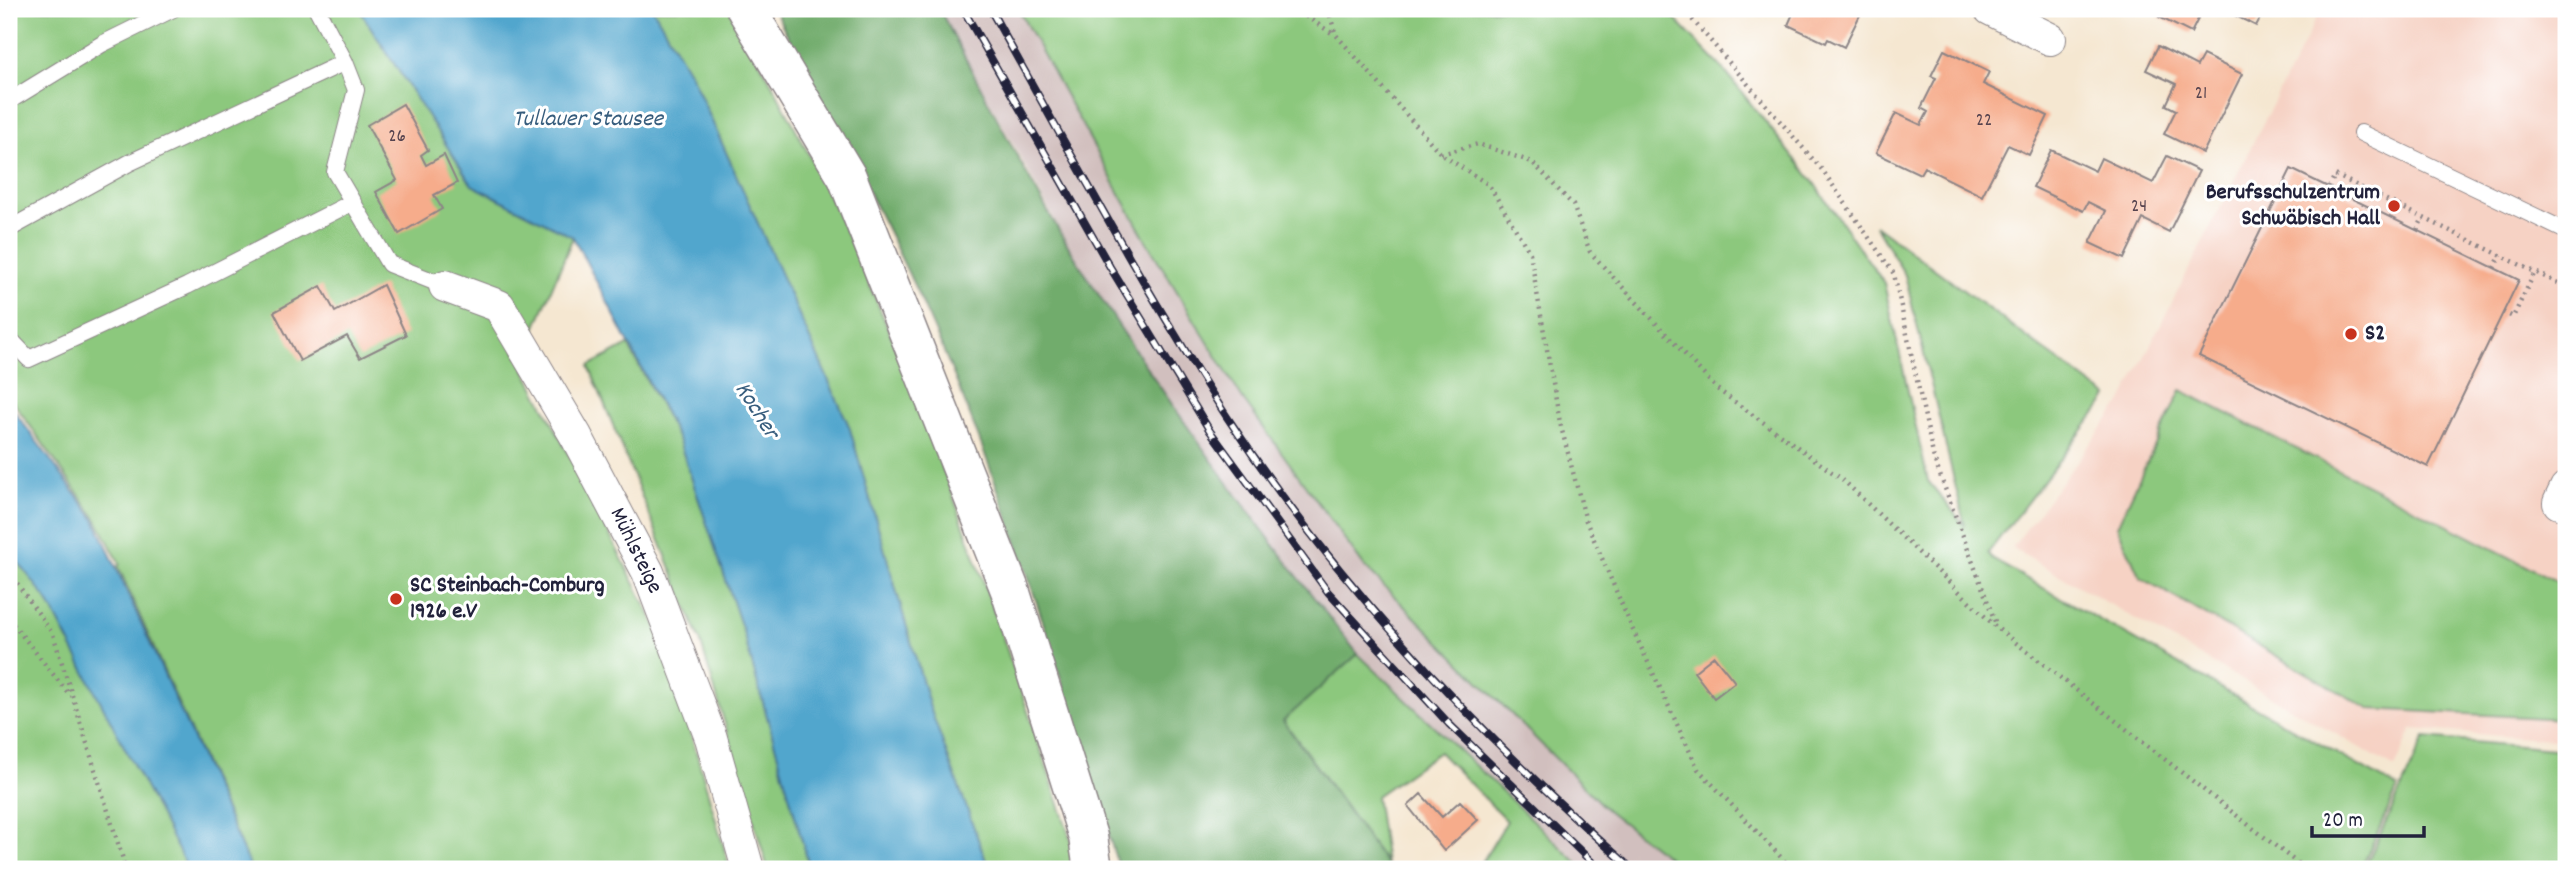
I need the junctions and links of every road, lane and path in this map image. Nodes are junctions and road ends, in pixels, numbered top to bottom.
1 (173, 9) edge
2 (317, 9) edge
3 (746, 9) edge
4 (1294, 9) edge
5 (1328, 9) edge
6 (1683, 9) edge
7 (1990, 9) edge
8 (1336, 35) junction
9 (2050, 39) dead end
10 (345, 62) junction
11 (9, 101) edge
12 (2361, 133) dead end
13 (1441, 154) junction
14 (2329, 187) dead end
15 (353, 202) junction
16 (2423, 218) junction
17 (9, 229) edge
18 (2417, 230) dead end
19 (2566, 231) edge
20 (2501, 255) junction
21 (2494, 268) dead end
22 (2535, 272) junction
23 (2566, 284) edge
24 (445, 286) joint
25 (2503, 312) dead end
26 (9, 338) edge
27 (9, 572) edge
28 (9, 620) edge
29 (1997, 628) junction
30 (71, 696) junction
31 (126, 869) edge
32 (748, 869) edge
33 (1093, 869) edge
34 (1792, 869) edge
35 (2305, 869) edge

1 - 11 lane
2 - 10 lane
3 - 33 street
4 - 8 path
5 - 8 path
6 - 29 path
7 - 9 street
8 - 13 path
10 - 15 lane
10 - 17 lane
12 - 19 lane
13 - 29 path
13 - 34 path
14 - 16 path
15 - 24 lane
15 - 26 lane
16 - 18 path
16 - 20 path
20 - 21 path
20 - 22 path
22 - 23 path
22 - 25 path
24 - 32 street, Mühlsteige
27 - 30 path
28 - 30 path
29 - 35 path
30 - 31 path

